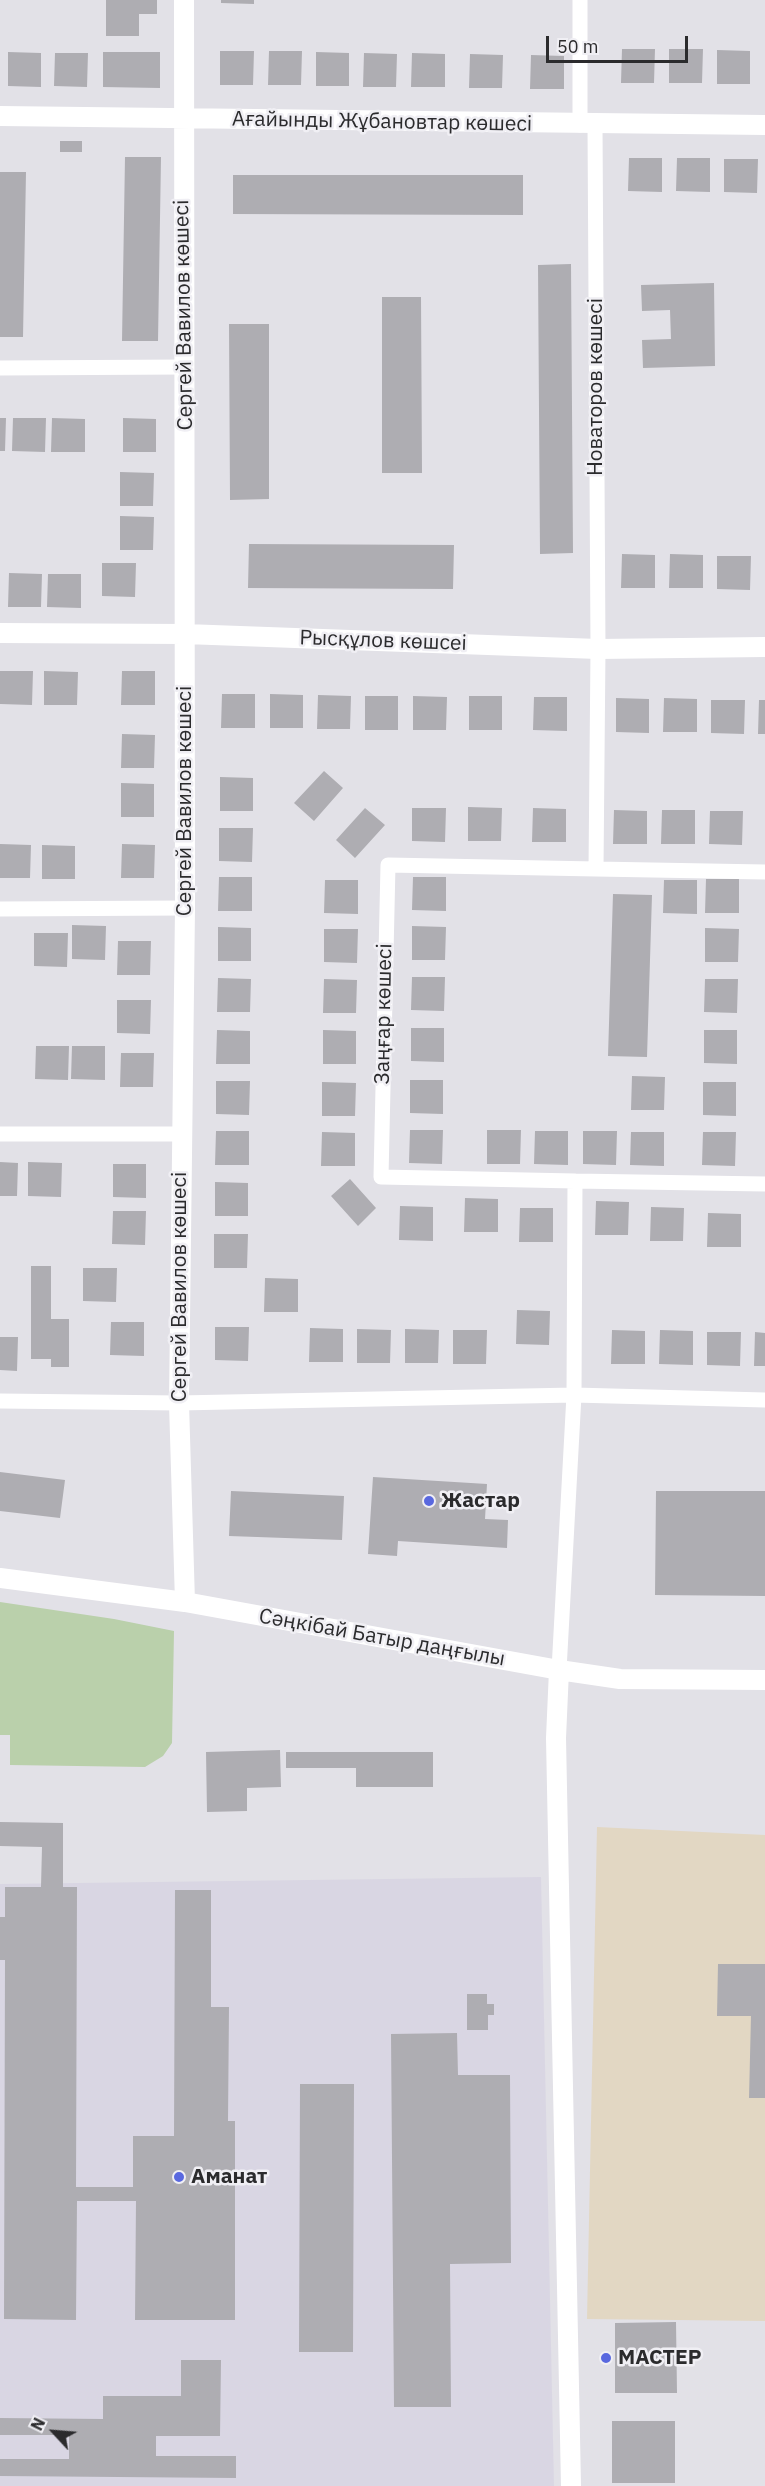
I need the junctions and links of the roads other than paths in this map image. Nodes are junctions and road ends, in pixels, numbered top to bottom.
1 (184, 0) edge
2 (580, 0) edge
3 (0, 116) edge
4 (184, 119) junction
5 (588, 125) junction
6 (765, 125) edge
7 (185, 367) junction
8 (0, 368) edge
9 (0, 633) edge
10 (185, 634) junction
11 (765, 647) edge
12 (598, 649) junction
13 (596, 869) junction
14 (765, 872) edge
15 (185, 908) junction
16 (0, 909) edge
17 (0, 1134) edge
18 (181, 1134) junction
19 (575, 1181) junction
20 (765, 1184) edge
21 (574, 1395) junction
22 (765, 1400) edge
23 (0, 1401) edge
24 (179, 1403) junction
25 (0, 1578) edge
26 (185, 1602) junction
27 (559, 1670) junction
28 (765, 1680) edge
29 (571, 2486) edge

1 - 4 street, Сергей Вавилов көшесі
2 - 5 street, Новаторов көшесі
3 - 4 street, Ағайынды Жұбановтар көшесі
4 - 5 street, Ағайынды Жұбановтар көшесі
4 - 7 street, Сергей Вавилов көшесі
5 - 6 street, Ағайынды Жұбановтар көшесі
5 - 12 street, Новаторов көшесі
7 - 8 street
7 - 10 street, Сергей Вавилов көшесі
9 - 10 street, Рысқұлов көшсеі
10 - 12 street, Рысқұлов көшсеі
10 - 15 street, Сергей Вавилов көшесі
11 - 12 street, Рысқұлов көшсеі
12 - 13 street
13 - 14 street, Заңғар көшесі
13 - 19 street, Заңғар көшесі
15 - 16 street
15 - 18 street, Сергей Вавилов көшесі
17 - 18 street
18 - 24 street, Сергей Вавилов көшесі
19 - 20 street, Заңғар көшесі
19 - 21 street
21 - 22 street
21 - 24 street
21 - 27 street
23 - 24 street
24 - 26 street, Сергей Вавилов көшесі
25 - 26 street, Сәңкібай Батыр даңғылы
26 - 27 street, Сәңкібай Батыр даңғылы
27 - 28 street, Сәңкібай Батыр даңғылы
27 - 29 street

